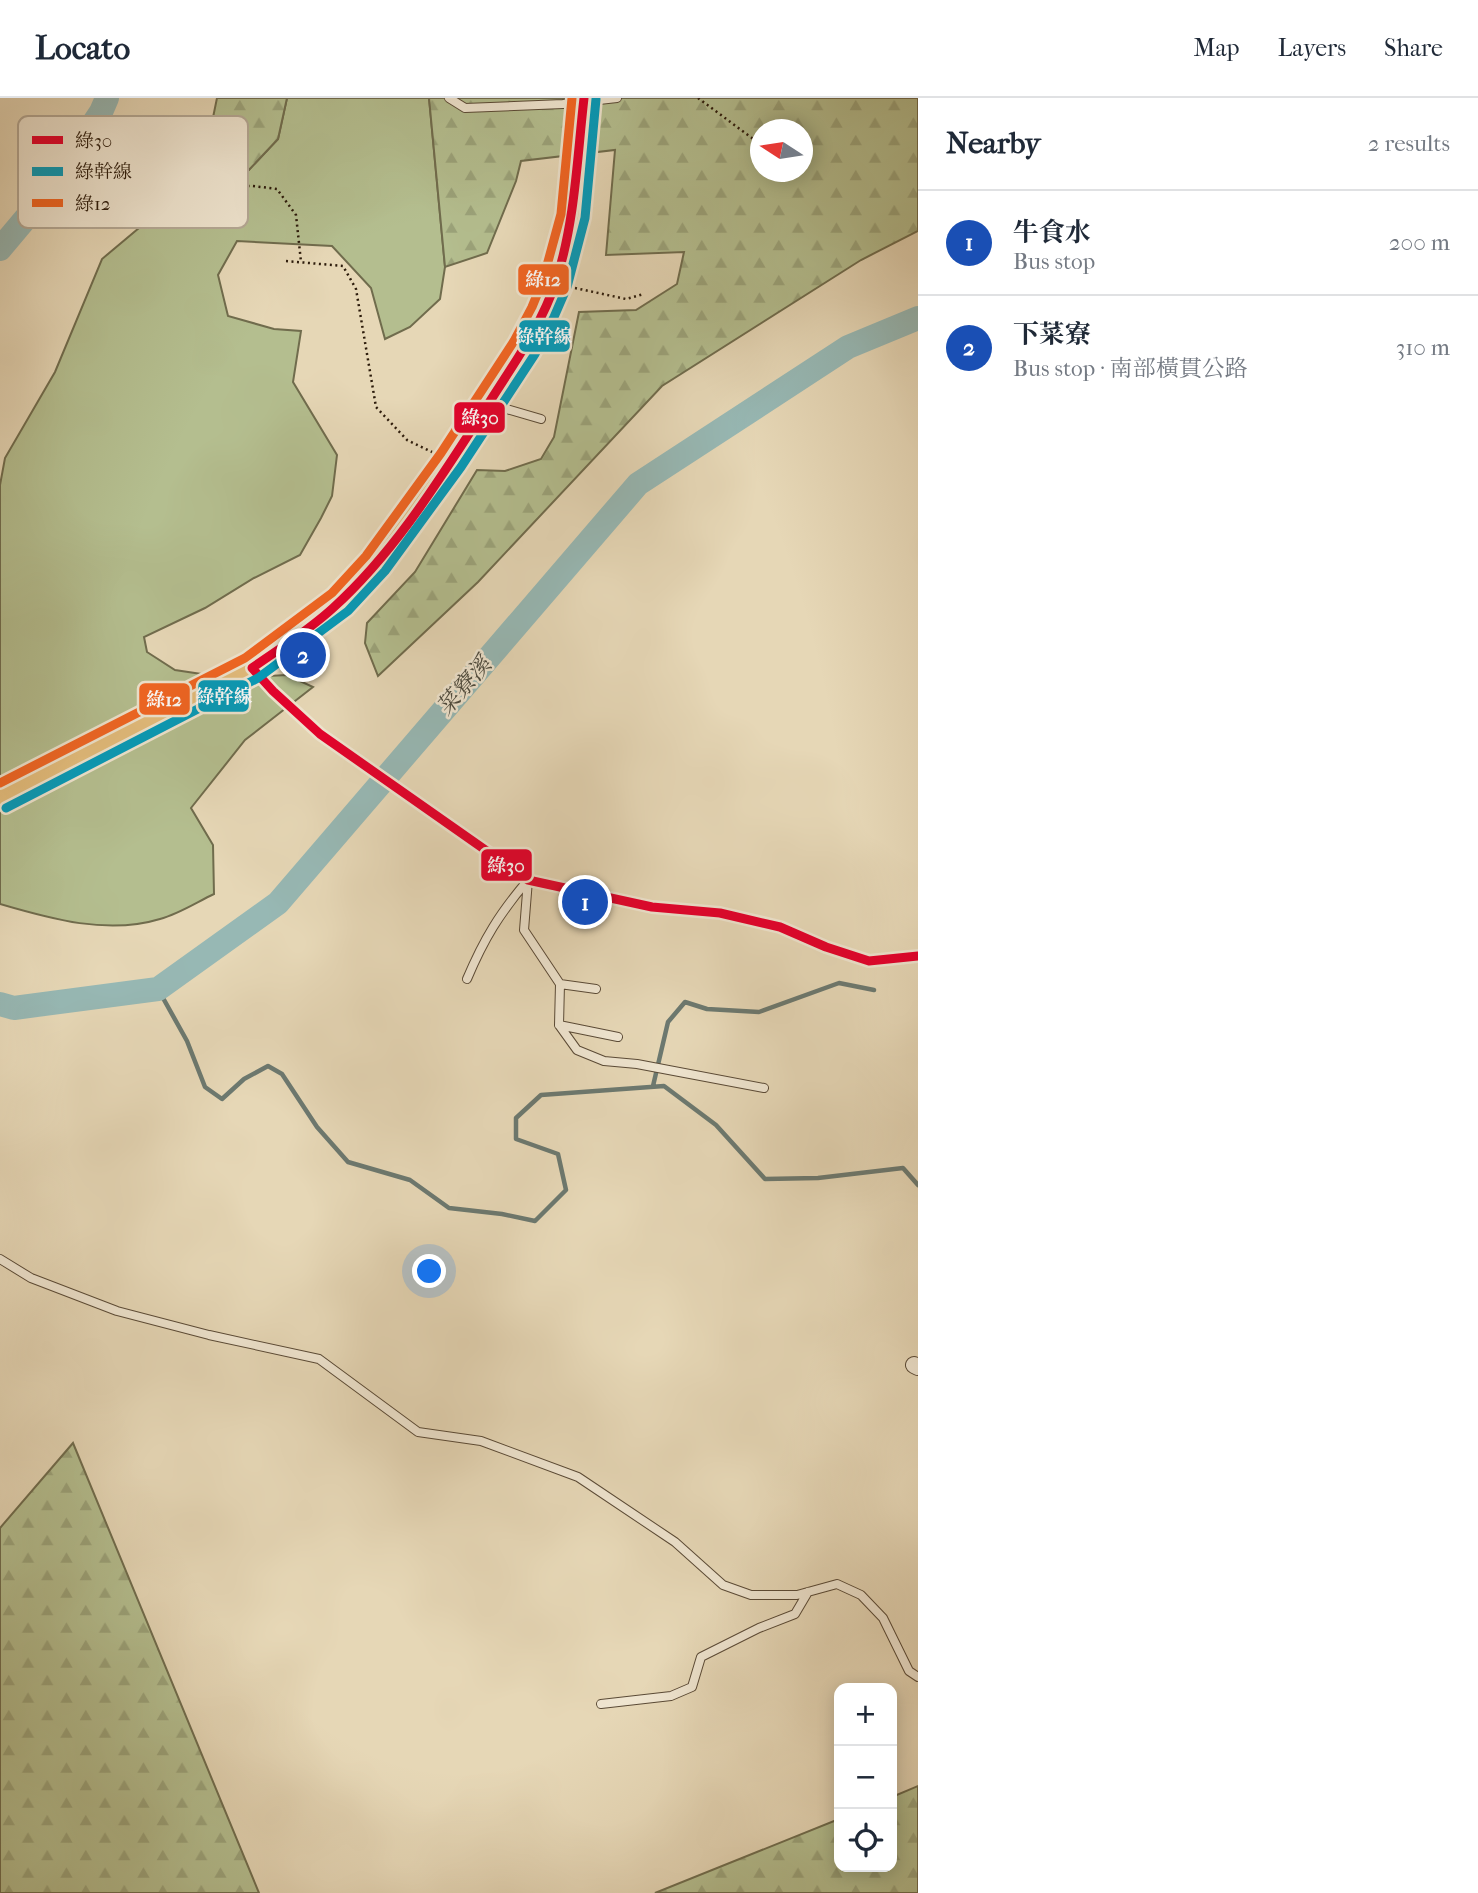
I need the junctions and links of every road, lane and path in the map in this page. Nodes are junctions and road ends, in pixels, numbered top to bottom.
1 (449, 98) edge
2 (617, 98) edge
3 (698, 98) edge
4 (584, 100) edge
5 (750, 137) edge
6 (248, 186) edge
7 (286, 261) dead end
8 (301, 262) junction
9 (555, 284) junction
10 (644, 294) dead end
11 (488, 404) junction
12 (541, 419) dead end
13 (451, 460) junction
14 (252, 668) junction
15 (0, 797) edge
16 (528, 880) junction
17 (918, 956) edge
18 (467, 979) dead end
19 (560, 984) junction
20 (596, 989) dead end
21 (559, 1025) junction
22 (618, 1037) dead end
23 (764, 1088) dead end
24 (0, 1259) edge
25 (808, 1592) junction
26 (918, 1677) edge
27 (601, 1704) dead end

1 - 4 lane
2 - 4 lane
3 - 5 path
4 - 9 main road
6 - 8 path
7 - 8 path
8 - 13 path
9 - 10 path
9 - 11 main road
11 - 12 lane
11 - 13 main road
13 - 14 main road
14 - 15 main road
14 - 16 lane
16 - 17 lane
16 - 18 lane
16 - 19 lane
19 - 20 lane
19 - 21 lane
21 - 22 lane
21 - 23 lane
24 - 25 lane
25 - 26 lane
25 - 27 lane

